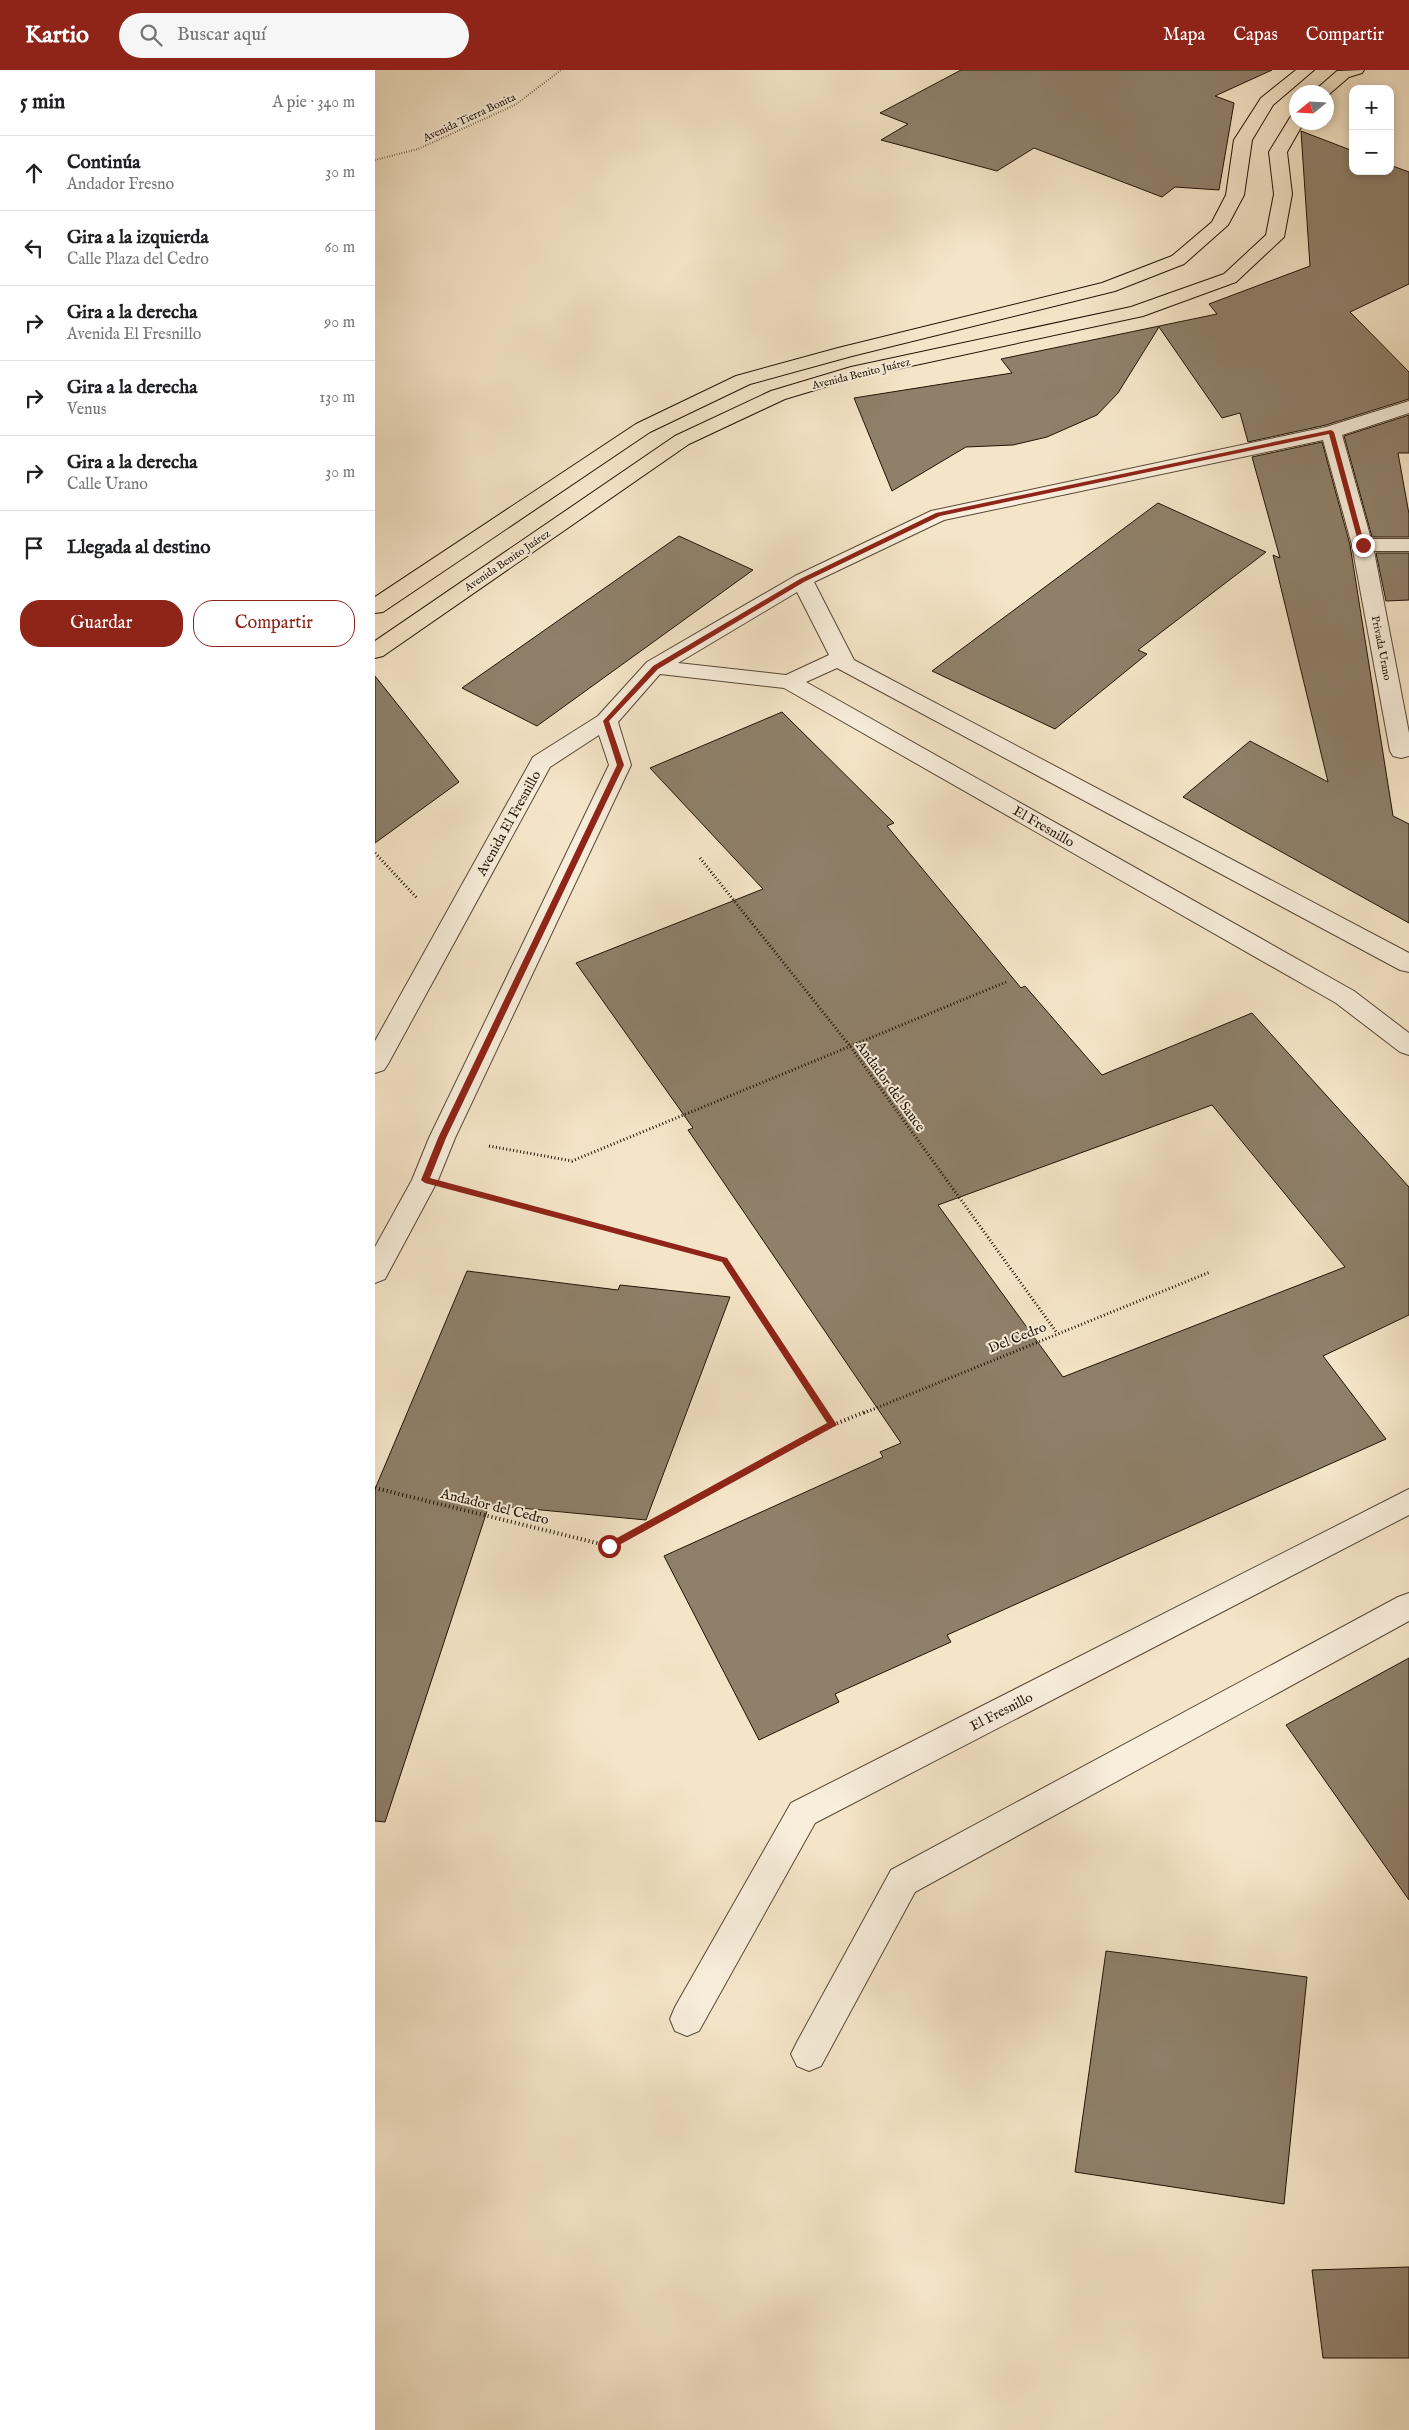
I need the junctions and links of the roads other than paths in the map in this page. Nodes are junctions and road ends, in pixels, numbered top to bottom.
1 (1306, 70) edge
2 (1356, 70) edge
3 (1330, 85) edge
4 (1291, 130) edge
5 (1409, 407) edge
6 (1331, 432) junction
7 (1363, 545) junction
8 (1409, 545) edge
9 (802, 580) junction
10 (375, 607) edge
11 (375, 651) edge
12 (841, 658) junction
13 (655, 667) junction
14 (789, 682) junction
15 (606, 721) junction
16 (1401, 751) dead end
17 (1409, 964) edge
18 (1409, 1046) edge
19 (375, 1064) edge
20 (375, 1272) edge
21 (1409, 1501) edge
22 (1409, 1606) edge
23 (687, 2019) dead end
24 (809, 2054) dead end

1 - 10 main road, Avenida Benito Juárez
2 - 3 main road
4 - 11 main road, Avenida Benito Juárez
5 - 6 street, Avenida El Fresnillo
6 - 7 street, Privada Urano
6 - 9 street, Avenida El Fresnillo
7 - 8 street
7 - 16 street, Privada Urano
9 - 12 street
9 - 13 street, Avenida El Fresnillo
12 - 14 street
12 - 17 street
13 - 14 street, El Fresnillo
13 - 15 street, Avenida El Fresnillo
14 - 18 street, El Fresnillo
15 - 19 street, Avenida El Fresnillo
15 - 20 street
21 - 23 street, El Fresnillo
22 - 24 street

